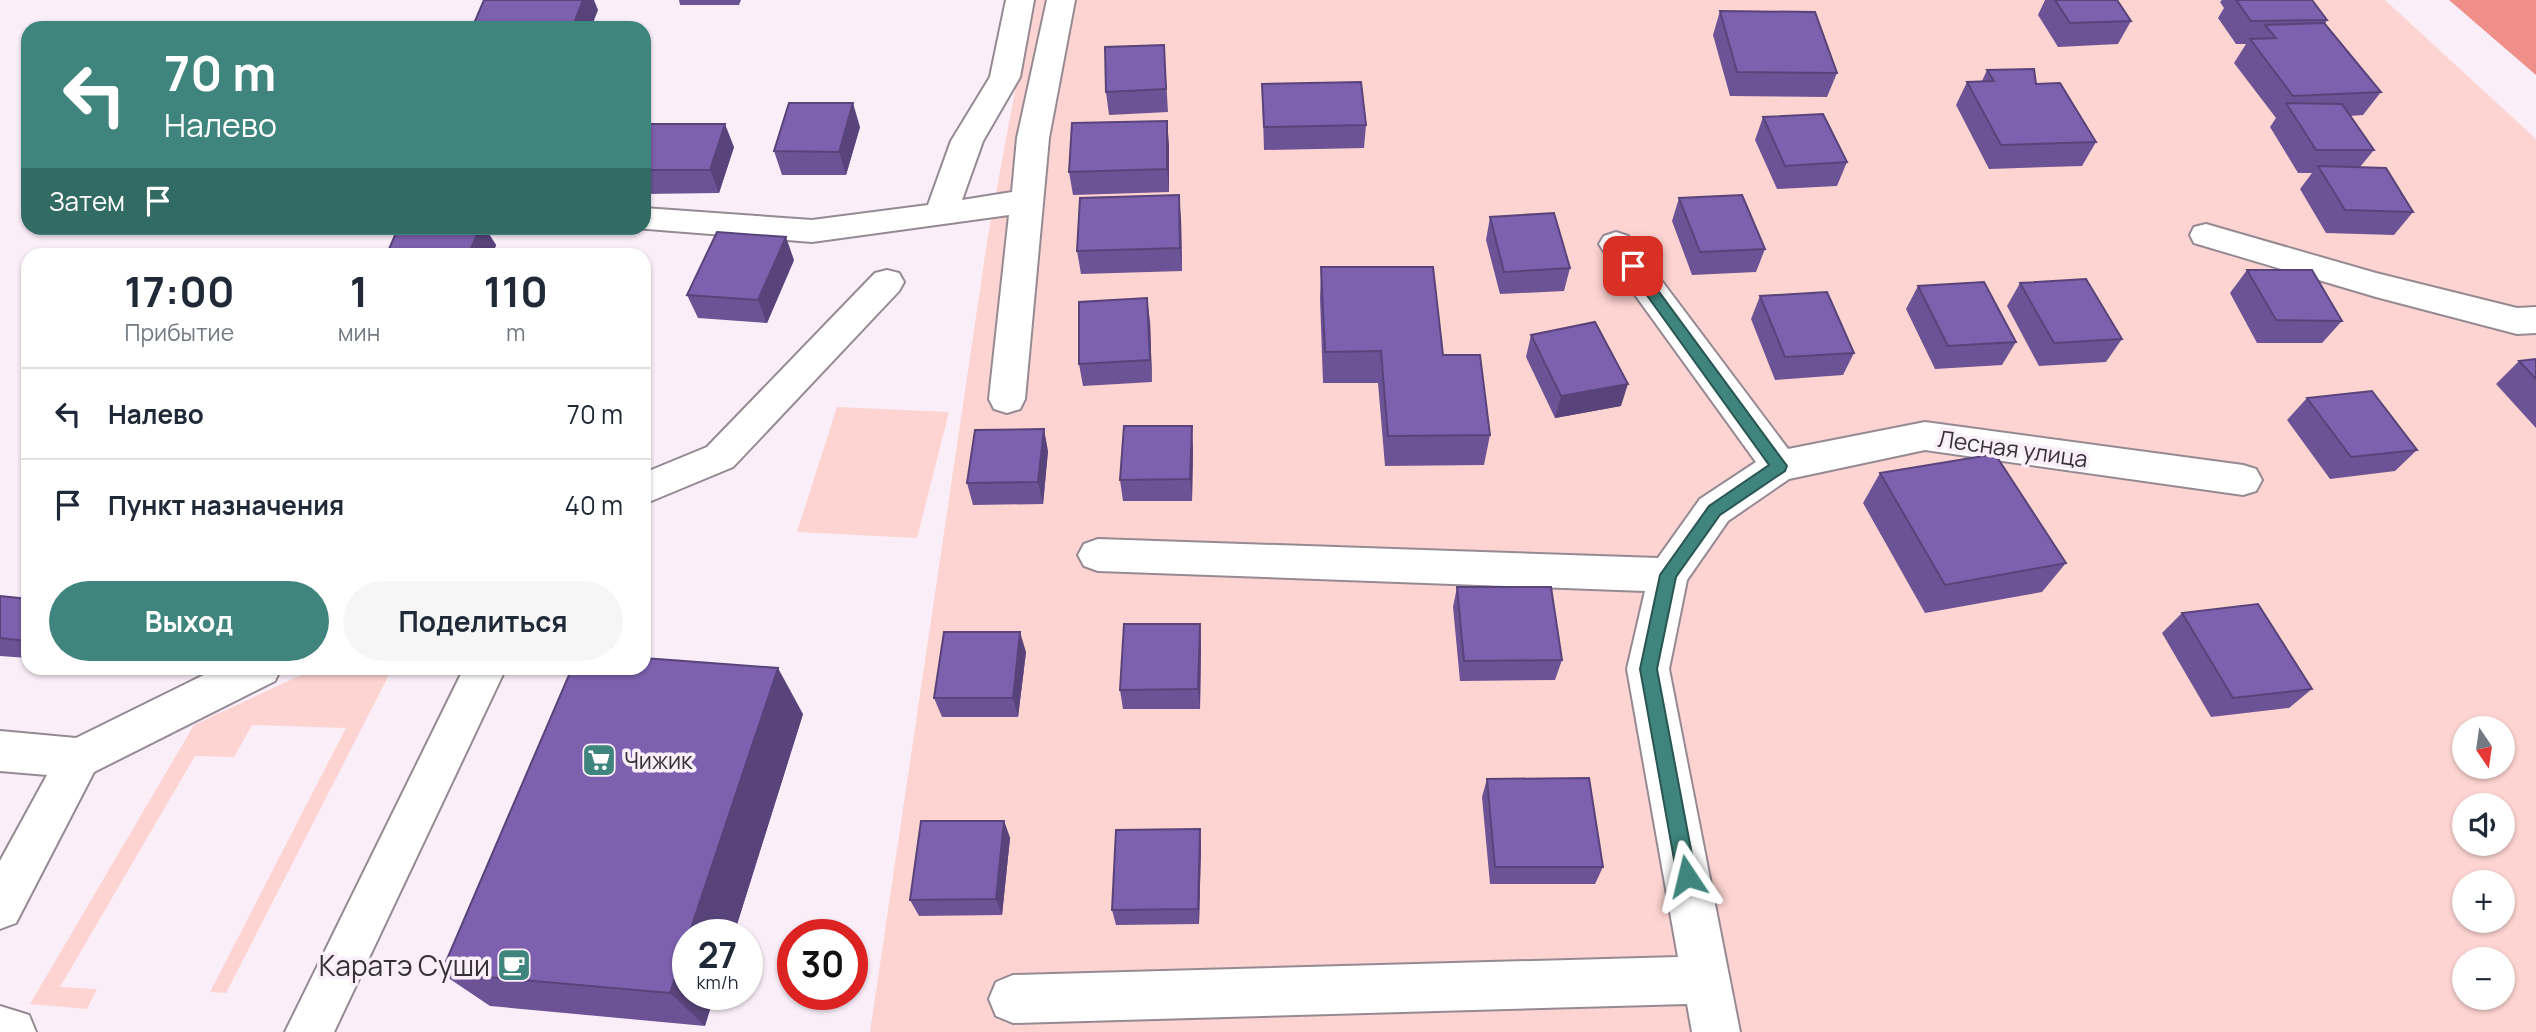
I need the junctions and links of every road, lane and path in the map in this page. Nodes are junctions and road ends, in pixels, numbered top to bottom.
1 (1020, 0) edge
2 (1061, 0) edge
3 (1027, 201) junction
4 (941, 214) junction
5 (651, 220) edge
6 (2206, 235) dead end
7 (1616, 244) dead end
8 (887, 282) dead end
9 (2536, 320) edge
10 (1007, 399) dead end
11 (1779, 466) junction
12 (2243, 480) dead end
13 (651, 486) edge
14 (1098, 555) dead end
15 (1668, 575) junction
16 (246, 675) edge
17 (482, 675) edge
18 (0, 751) edge
19 (79, 758) junction
20 (0, 907) edge
21 (1706, 980) junction
22 (1013, 999) dead end
23 (0, 1030) edge
24 (12, 1032) edge
25 (309, 1032) edge
26 (1716, 1032) edge

1 - 4 street
2 - 3 street
3 - 4 street
3 - 10 street
4 - 5 street
6 - 9 street
7 - 11 street
8 - 13 street
11 - 12 street, Лесная улица
11 - 15 street, Лесная улица
14 - 15 street
15 - 21 street, Лесная улица
16 - 19 street
17 - 25 street
18 - 19 street
19 - 20 street
21 - 22 street
21 - 26 street, Лесная улица
23 - 24 street

